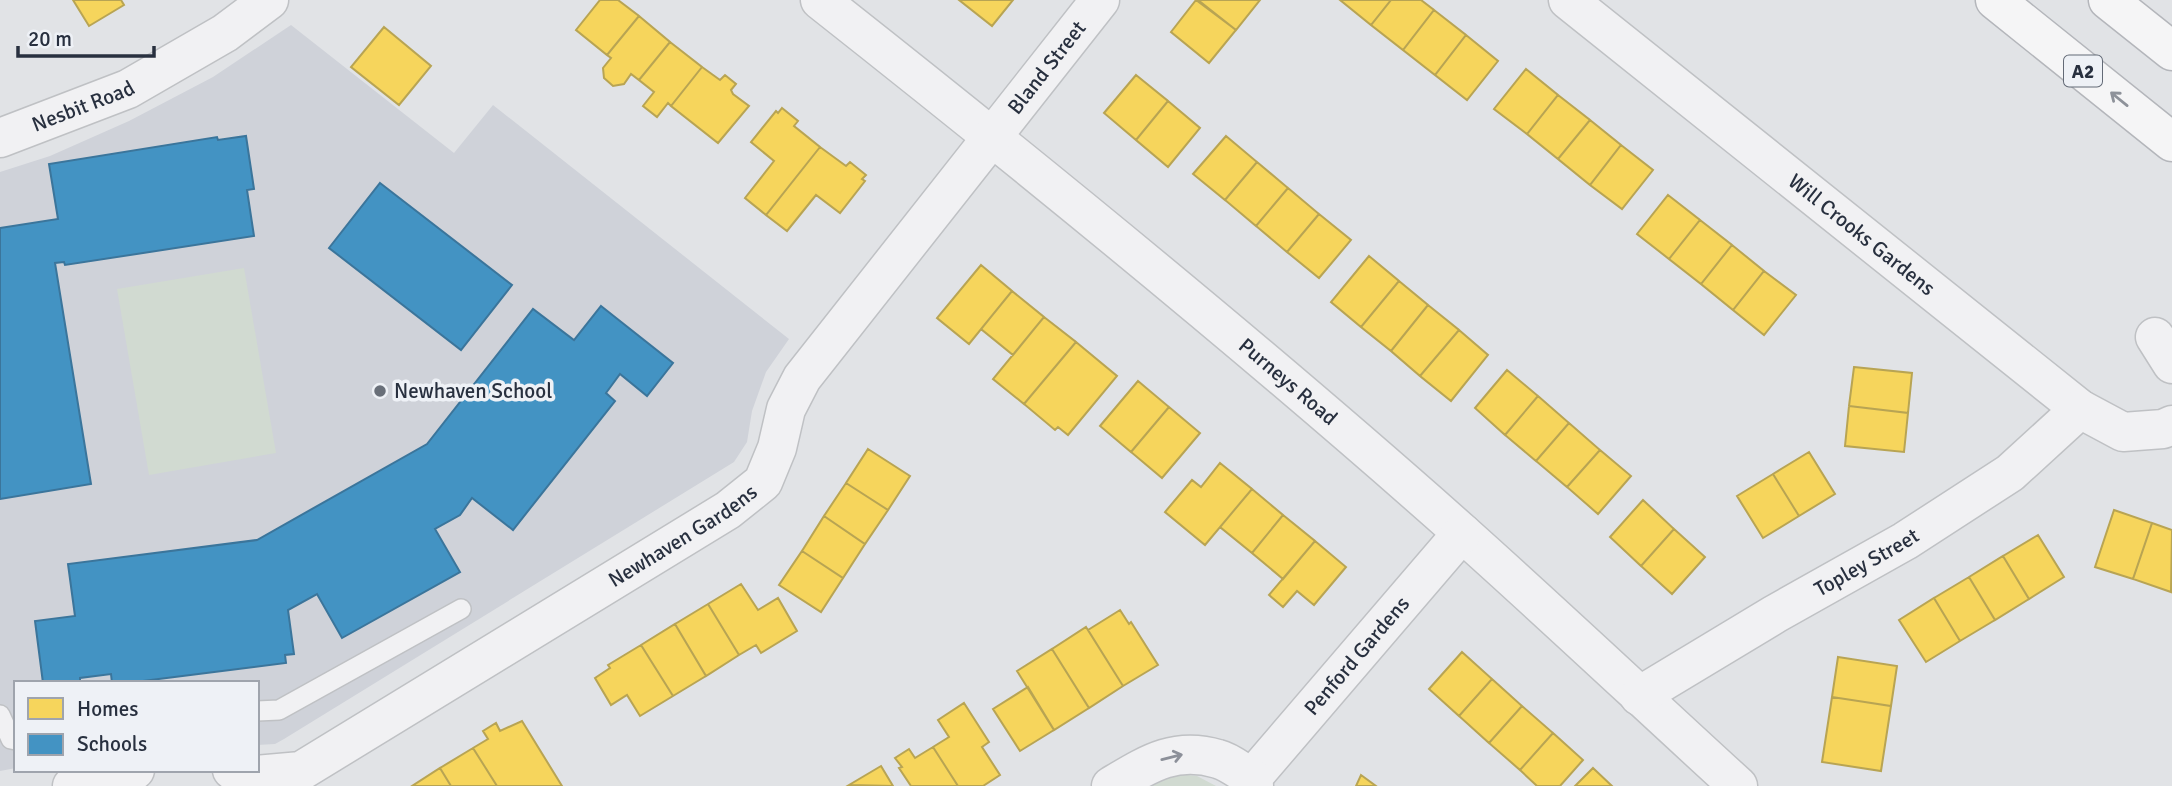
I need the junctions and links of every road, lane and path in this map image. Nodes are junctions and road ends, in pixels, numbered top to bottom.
1 (269, 0) edge
2 (820, 0) edge
3 (1100, 0) edge
4 (1568, 0) edge
5 (1995, 0) edge
6 (2108, 0) edge
7 (2172, 51) edge
8 (992, 135) junction
9 (0, 138) edge
10 (2172, 142) edge
11 (2080, 409) junction
12 (2172, 425) edge
13 (1462, 533) junction
14 (461, 609) dead end
15 (1639, 696) junction
16 (259, 711) edge
17 (0, 715) edge
18 (14, 740) edge
19 (127, 772) edge
20 (241, 772) edge
21 (1253, 782) edge
22 (72, 786) edge
23 (1111, 786) edge
24 (1738, 786) edge

1 - 9 street, Nesbit Road
2 - 8 street, Purneys Road
3 - 8 street, Bland Street
4 - 11 street, Will Crooks Gardens
10 -> 5 highway, A2
6 - 7 highway
8 - 13 street, Purneys Road
8 - 20 street, Newhaven Gardens
11 - 12 street, Will Crooks Gardens
11 - 15 street, Topley Street
13 - 15 street, Purneys Road
13 - 21 street, Penford Gardens
14 - 16 lane
15 - 24 street, Purneys Road
17 - 18 lane
19 - 22 street
23 -> 21 street, Penford Gardens

